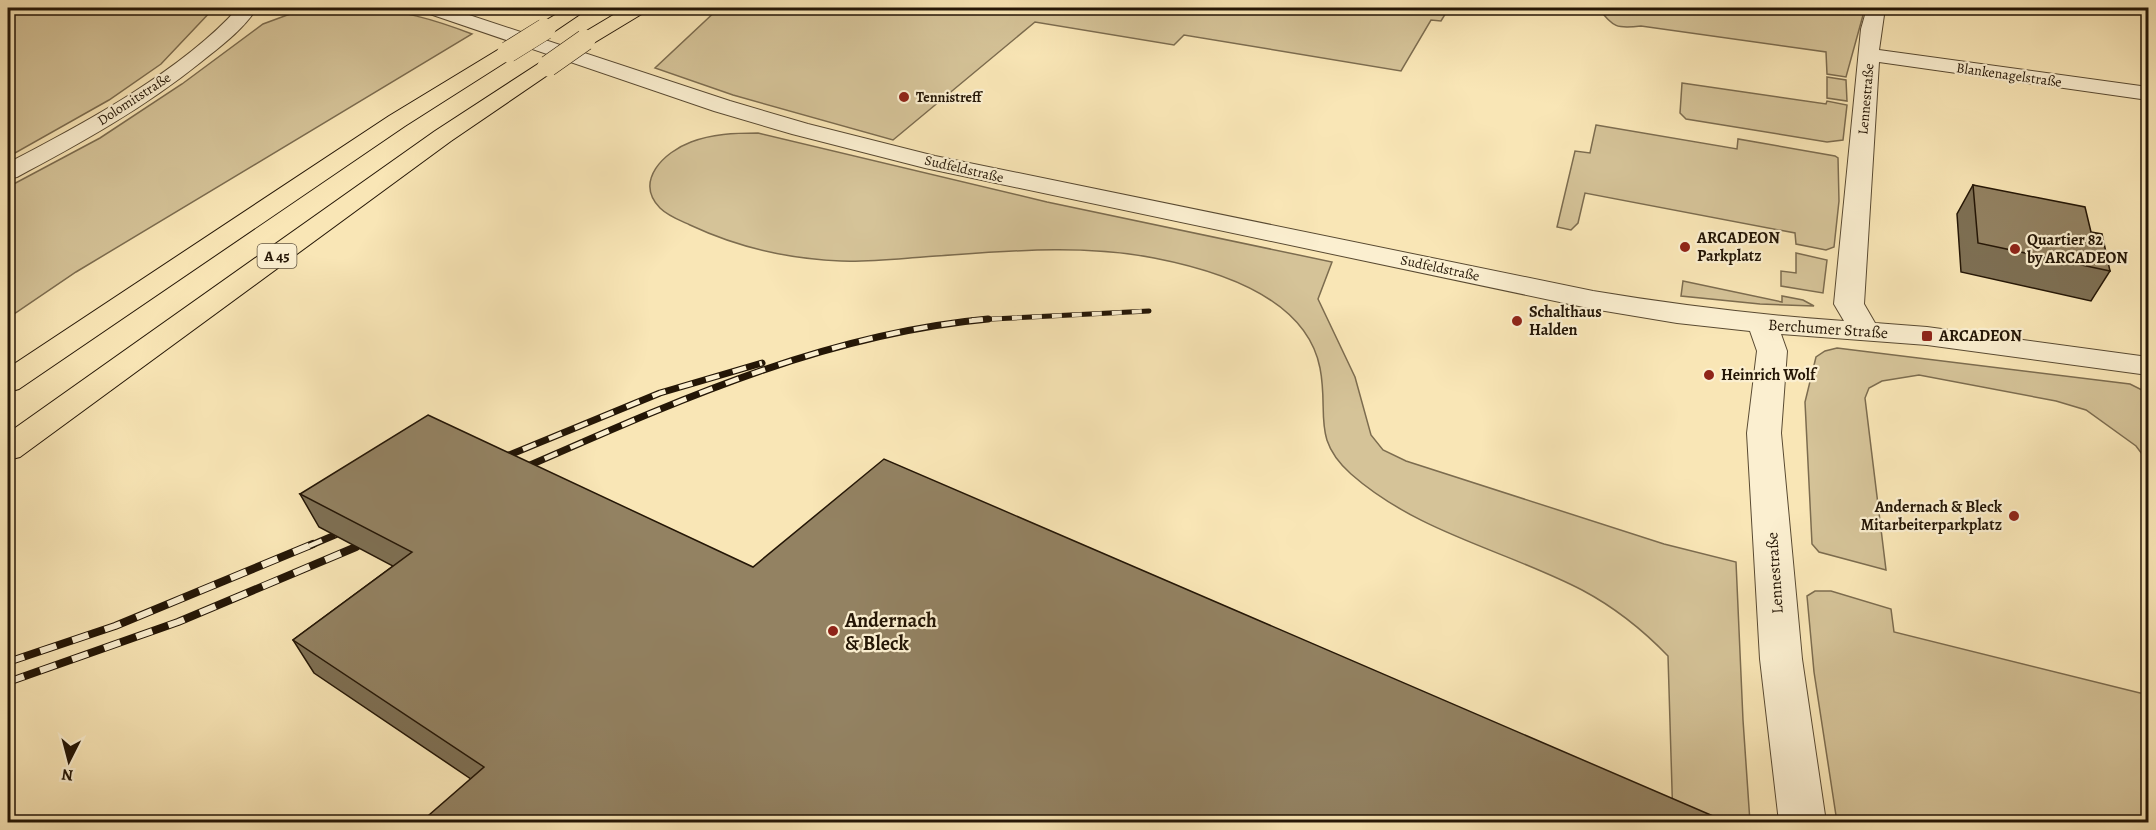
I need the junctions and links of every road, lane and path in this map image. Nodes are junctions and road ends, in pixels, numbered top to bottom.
1 (248, 8) edge
2 (431, 8) edge
3 (580, 8) edge
4 (638, 8) edge
5 (1875, 8) edge
6 (1870, 55) junction
7 (2148, 94) edge
8 (8, 172) edge
9 (1509, 282) joint
10 (1762, 324) junction
11 (1865, 331) junction
12 (2148, 366) edge
13 (8, 382) edge
14 (8, 449) edge
15 (1802, 822) edge

1 - 8 street, Dolomitstraße
2 - 9 street, Sudfeldstraße
3 - 13 highway, A 45, bridge
4 - 14 highway, A 45, bridge
5 - 6 street, Lennestraße
6 - 7 street, Blankenagelstraße
6 - 11 street, Lennestraße
9 - 10 street, Berchumer Straße
10 - 11 street, Berchumer Straße
10 - 15 street, Lennestraße
11 - 12 street, Berchumer Straße

